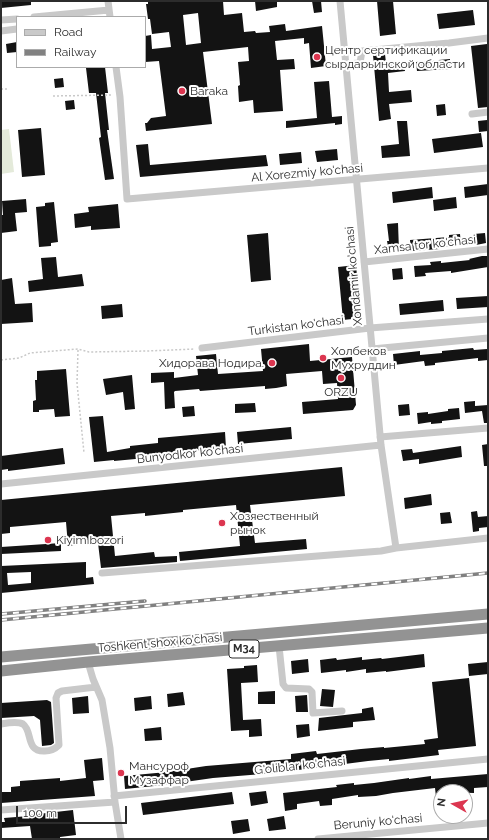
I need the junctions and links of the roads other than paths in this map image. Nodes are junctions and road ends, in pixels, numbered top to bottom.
1 (108, 1) edge
2 (340, 1) edge
3 (110, 13) edge
4 (53, 16) edge
5 (16, 19) edge
6 (1, 20) edge
7 (16, 29) edge
8 (1, 31) edge
9 (488, 38) edge
10 (346, 64) junction
11 (116, 68) edge
12 (488, 112) edge
13 (472, 114) dead end
14 (488, 168) edge
15 (356, 180) junction
16 (488, 249) edge
17 (364, 262) junction
18 (488, 319) edge
19 (370, 328) junction
20 (488, 338) edge
21 (202, 348) road end
22 (372, 349) junction
23 (488, 428) edge
24 (380, 437) junction
25 (381, 445) junction
26 (1, 484) edge
27 (488, 538) edge
28 (396, 548) junction
29 (102, 573) dead end
30 (488, 614) edge
31 (488, 628) edge
32 (279, 646) junction
33 (1, 657) edge
34 (88, 662) junction
35 (1, 671) edge
36 (96, 687) junction
37 (342, 711) dead end
38 (1, 724) edge
39 (488, 759) edge
40 (114, 799) junction
41 (1, 810) edge
42 (488, 823) edge
43 (121, 839) edge
44 (318, 839) edge
45 (326, 839) edge

1 - 3 street
2 - 10 street, Xondamir ko'chasi
3 - 4 street
5 - 6 street
7 - 8 street
9 - 10 street
10 - 15 street, Xondamir ko'chasi
11 - 15 street, Al Xorezmiy ko'chasi
12 - 13 street
14 - 15 street, Al Xorezmiy ko'chasi
15 - 17 street, Xondamir ko'chasi
16 - 17 street, Xamsa tor ko'chasi
17 - 19 street, Xondamir ko'chasi
18 - 19 street, Turkistan ko'chasi
19 - 21 street, Turkistan ko'chasi
19 - 22 street, Xondamir ko'chasi
20 - 22 street
22 - 24 street, Xondamir ko'chasi
23 - 24 street
24 - 25 street, Xondamir ko'chasi
25 - 26 street, Bunyodkor ko'chasi
25 - 28 street, Xondamir ko'chasi
27 - 28 street
28 - 29 street
30 - 33 highway, Toshkent shox ko'chasi / M34
31 - 32 highway, Toshkent shox ko'chasi / M34
32 - 34 highway, Toshkent shox ko'chasi / M34
32 - 37 street
34 - 35 highway, Toshkent shox ko'chasi / M34
34 - 36 street
36 - 38 street
36 - 40 street
39 - 40 street, G'oliblar ko'chasi
40 - 41 street, G'oliblar ko'chasi
40 - 43 street
42 - 45 street, Beruniy ko'chasi
44 - 45 street, Beruniy ko'chasi

